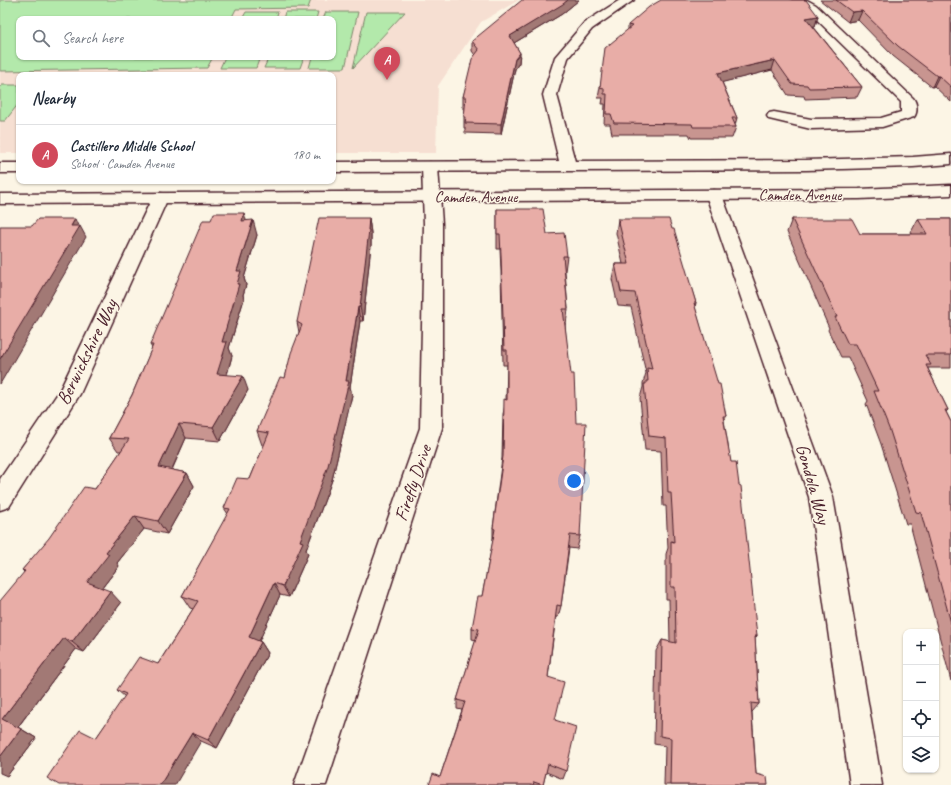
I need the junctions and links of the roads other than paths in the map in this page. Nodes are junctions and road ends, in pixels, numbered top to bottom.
1 (628, 0) edge
2 (798, 0) edge
3 (774, 116) dead end
4 (951, 159) edge
5 (568, 165) junction
6 (336, 167) edge
7 (430, 167) junction
8 (0, 168) edge
9 (16, 168) edge
10 (951, 190) edge
11 (714, 195) junction
12 (432, 197) junction
13 (160, 198) junction
14 (0, 199) edge
15 (0, 500) edge
16 (310, 785) edge
17 (866, 785) edge

1 - 5 street
2 - 3 street
4 - 5 street, Camden Avenue
5 - 7 street, Camden Avenue
6 - 7 street, Camden Avenue
7 - 12 street, Firefly Drive
8 - 9 street
10 - 11 street, Camden Avenue
11 - 12 street, Camden Avenue
11 - 17 street, Gondola Way
12 - 13 street, Camden Avenue
12 - 16 street, Firefly Drive
13 - 14 street, Camden Avenue
13 - 15 street, Berwickshire Way

